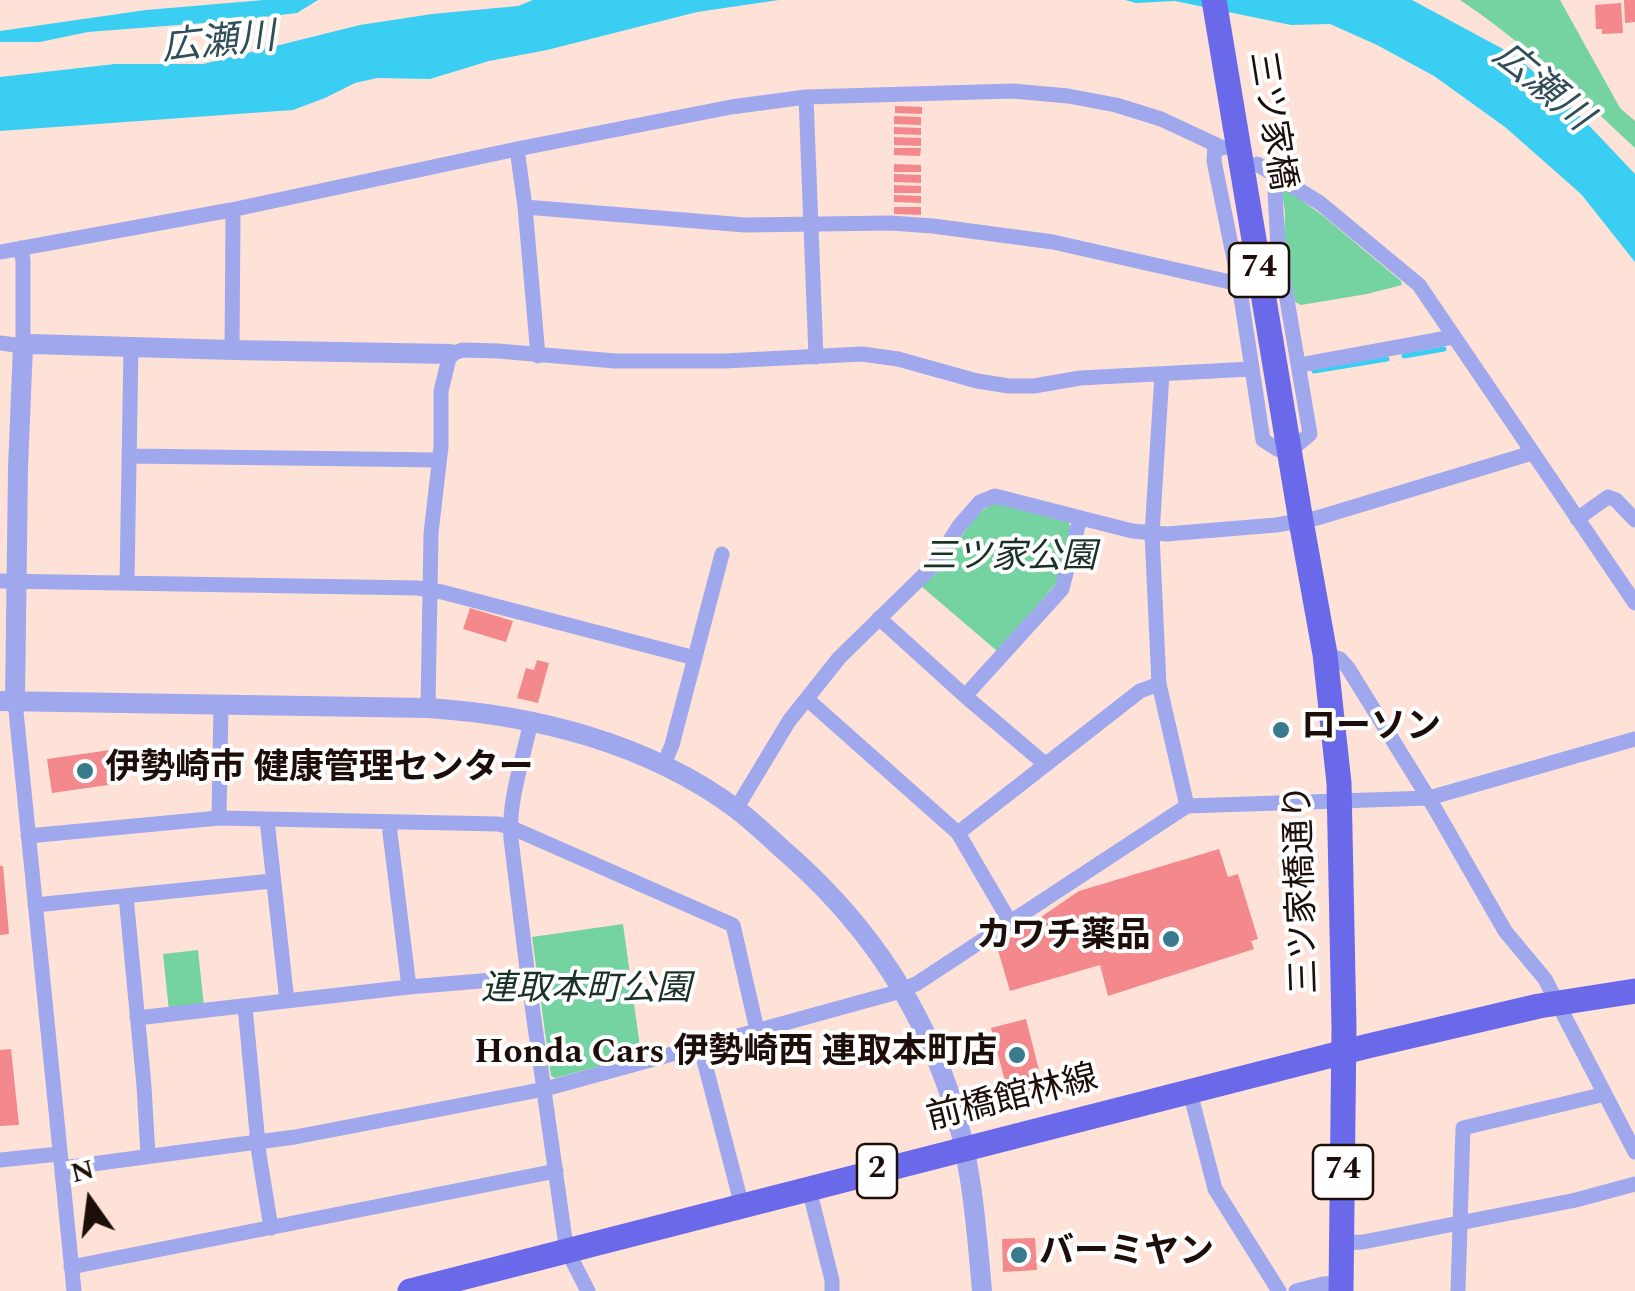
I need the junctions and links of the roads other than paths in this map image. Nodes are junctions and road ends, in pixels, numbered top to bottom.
1 (1214, 0) edge
2 (806, 98) junction
3 (517, 149) junction
4 (1257, 164) dead end
5 (1274, 174) junction
6 (525, 207) junction
7 (231, 210) junction
8 (811, 224) junction
9 (20, 248) junction
10 (0, 252) edge
11 (1239, 284) junction
12 (1454, 337) junction
13 (0, 343) edge
14 (23, 346) junction
15 (132, 347) junction
16 (232, 350) junction
17 (450, 354) junction
18 (538, 356) junction
19 (816, 357) junction
20 (1300, 365) junction
21 (1251, 370) junction
22 (1162, 374) junction
23 (1288, 440) junction
24 (1532, 453) junction
25 (130, 456) junction
26 (439, 460) junction
27 (1080, 518) junction
28 (1578, 520) junction
29 (1635, 520) edge
30 (1300, 521) junction
31 (1152, 534) junction
32 (722, 554) dead end
33 (8, 581) edge
34 (127, 582) junction
35 (429, 589) junction
36 (1635, 603) edge
37 (879, 618) junction
38 (1325, 654) junction
39 (696, 658) junction
40 (1159, 684) junction
41 (965, 696) junction
42 (807, 699) junction
43 (7, 701) edge
44 (221, 705) junction
45 (428, 708) junction
46 (531, 721) junction
47 (1635, 739) edge
48 (1045, 764) junction
49 (662, 766) junction
50 (1429, 798) junction
51 (1340, 802) junction
52 (1186, 806) junction
53 (736, 808) junction
54 (219, 818) junction
55 (267, 820) junction
56 (390, 822) junction
57 (510, 827) junction
58 (958, 833) junction
59 (28, 836) junction
60 (272, 881) junction
61 (126, 896) junction
62 (35, 905) junction
63 (1010, 922) junction
64 (528, 978) junction
65 (409, 987) junction
66 (904, 990) junction
67 (1635, 992) edge
68 (287, 1001) junction
69 (1557, 1003) junction
70 (245, 1007) junction
71 (137, 1018) junction
72 (757, 1030) junction
73 (700, 1046) junction
74 (1344, 1052) junction
75 (545, 1089) junction
76 (1190, 1092) junction
77 (1605, 1094) junction
78 (258, 1142) junction
79 (964, 1149) junction
80 (1635, 1152) edge
81 (148, 1156) junction
82 (0, 1160) edge
83 (60, 1161) junction
84 (556, 1171) junction
85 (1635, 1184) edge
86 (810, 1188) junction
87 (742, 1206) junction
88 (1458, 1222) junction
89 (271, 1228) junction
90 (1342, 1243) junction
91 (568, 1250) junction
92 (72, 1267) junction
93 (1341, 1287) edge
94 (74, 1291) edge
95 (410, 1291) edge
96 (588, 1291) edge
97 (832, 1291) edge
98 (982, 1291) edge
99 (1279, 1291) edge
100 (1296, 1291) edge
101 (1458, 1291) edge

1 - 23 main road, 三ツ家橋 / 74
2 - 3 street
2 - 8 street
2 - 11 street
3 - 6 street
3 - 7 street
4 - 5 street
5 - 12 street
5 - 20 street
6 - 8 street
6 - 18 street
7 - 9 street
7 - 16 street
8 - 11 street
8 - 19 street
9 - 10 street
9 - 14 street
11 - 21 street
12 - 20 street
12 - 24 street
13 - 14 street
14 - 15 street
14 - 33 street
15 - 16 street
15 - 25 street
16 - 17 street
17 - 18 street
17 - 26 street
18 - 19 street
19 - 22 street
20 - 23 street
21 - 22 street
21 - 23 street
22 - 31 street
23 - 30 main road, 三ツ家橋通り / 74
24 - 28 street
24 - 30 street
25 - 26 street
25 - 34 street
26 - 35 street
27 - 31 street
27 - 37 street
27 - 41 street
28 - 29 street
28 - 36 street
30 - 31 street
30 - 38 main road, 三ツ家橋通り / 74
31 - 40 street
32 - 39 street
33 - 34 street
33 - 43 street
34 - 35 street
35 - 39 street
35 - 45 street
37 - 41 street
37 - 42 street
38 - 50 street
38 - 51 main road, 三ツ家橋通り / 74
39 - 49 street
40 - 48 street
40 - 52 street
41 - 48 street
42 - 53 street
42 - 58 street
43 - 44 street
43 - 59 street
44 - 45 street
44 - 54 street
45 - 46 street
46 - 49 street
46 - 57 street
47 - 50 street
48 - 58 street
49 - 53 street
50 - 51 street
50 - 69 street
51 - 52 street
51 - 74 main road, 三ツ家橋通り / 74
52 - 63 street
53 - 66 street
54 - 55 street
54 - 59 street
55 - 56 street
55 - 60 street
56 - 57 street
56 - 65 street
57 - 64 street
57 - 72 street
58 - 63 street
59 - 62 street
60 - 61 street
60 - 68 street
61 - 62 street
61 - 71 street
62 - 83 street
63 - 66 street
64 - 65 street
64 - 75 street
65 - 68 street
66 - 72 street
66 - 79 street
67 - 69 main road, 前橋館林線 / 2
68 - 70 street
69 - 74 main road, 前橋館林線 / 2
69 - 77 street
70 - 71 street
70 - 78 street
71 - 81 street
72 - 73 street
73 - 75 street
73 - 87 street
74 - 76 main road, 前橋館林線 / 2
74 - 90 main road, 三ツ家橋通り / 74
75 - 78 street
75 - 84 street
76 - 79 main road, 前橋館林線 / 2
76 - 99 street
77 - 80 street
77 - 88 street
78 - 81 street
78 - 89 street
79 - 86 main road, 前橋館林線 / 2
79 - 98 street
81 - 83 street
82 - 83 street
83 - 92 street
84 - 89 street
84 - 91 street
85 - 88 street
86 - 87 main road, 前橋館林線 / 2
86 - 97 street
87 - 91 main road, 前橋館林線 / 2
88 - 90 street
88 - 101 street
89 - 92 street
90 - 93 main road, 三ツ家橋通り / 74
91 - 95 main road, 前橋館林線 / 2
91 - 96 street
92 - 94 street
93 - 100 street

